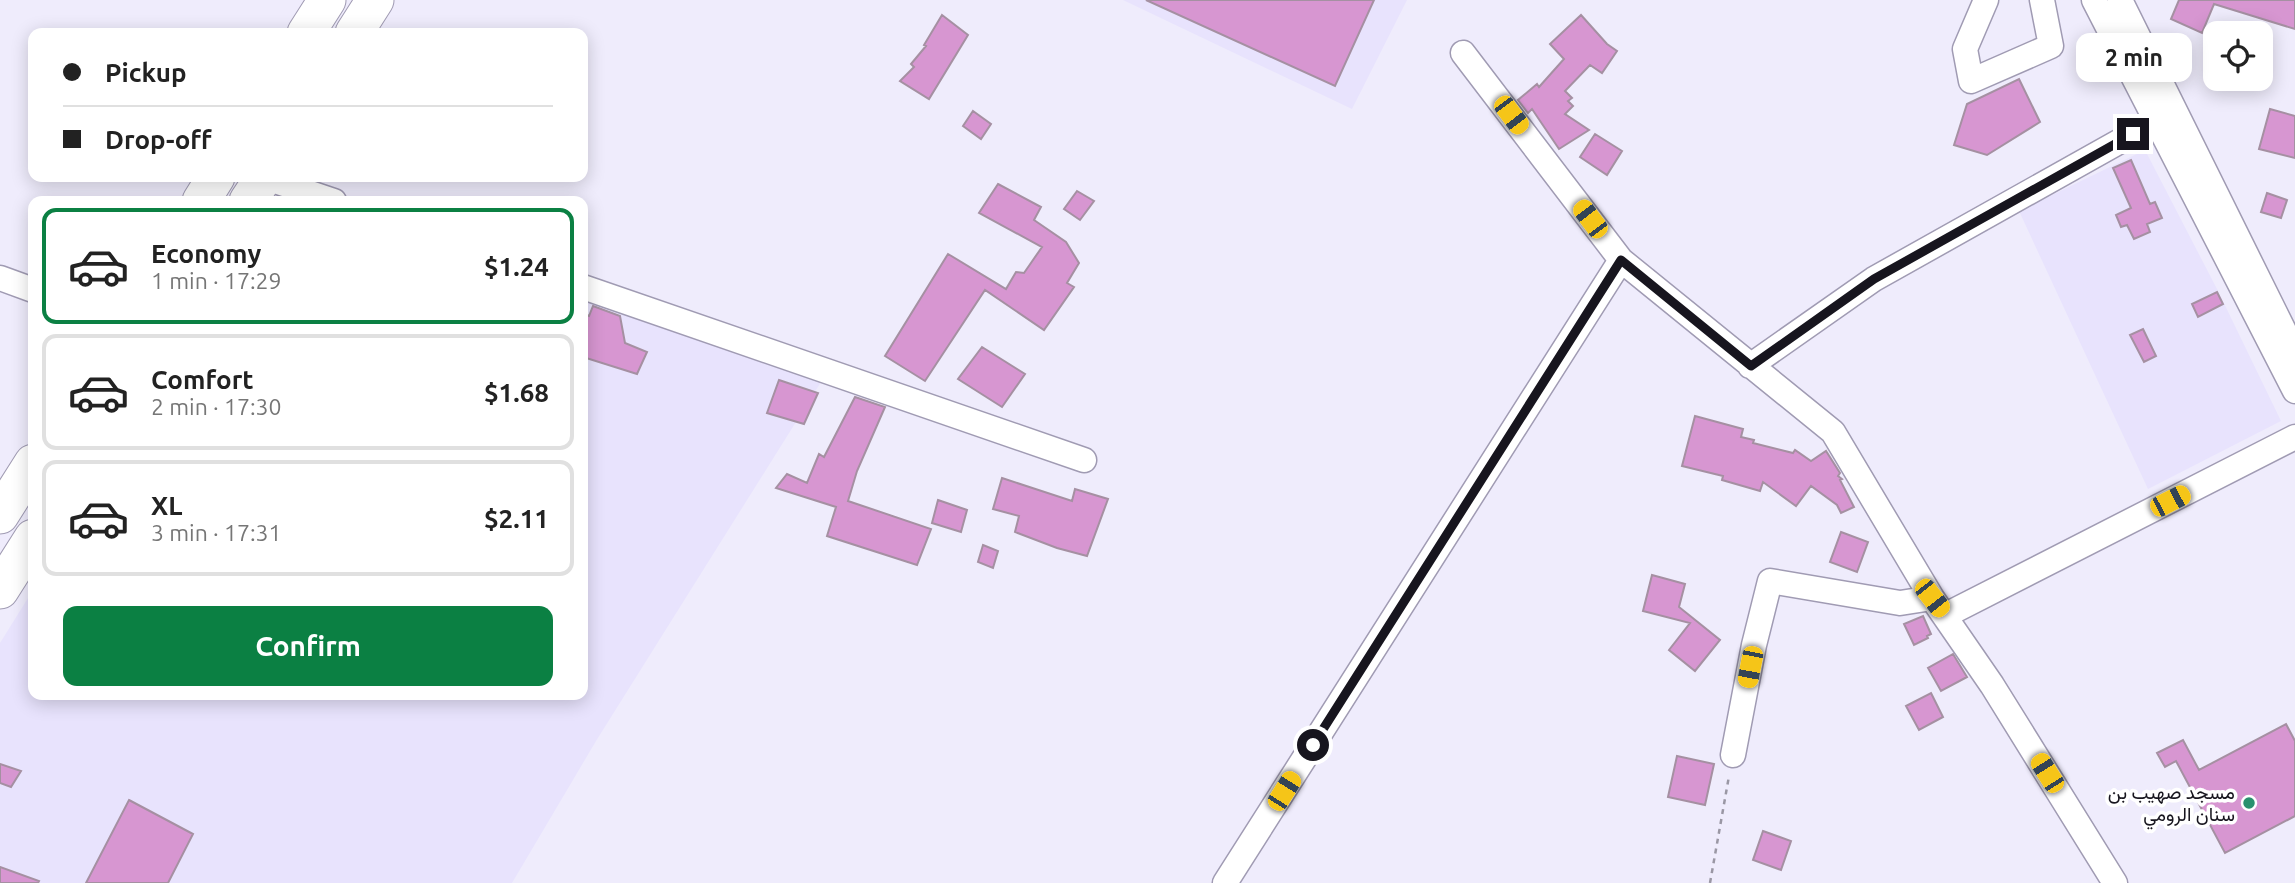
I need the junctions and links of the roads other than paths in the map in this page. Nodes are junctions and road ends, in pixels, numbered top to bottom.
1 (327, 0) edge
2 (375, 0) edge
3 (1986, 0) edge
4 (2042, 0) edge
5 (2094, 0) edge
6 (2120, 0) edge
7 (309, 28) edge
8 (357, 28) edge
9 (1463, 53) dead end
10 (2156, 121) junction
11 (2183, 149) junction
12 (278, 182) edge
13 (319, 196) edge
14 (1621, 260) junction
15 (0, 278) edge
16 (28, 288) edge
17 (588, 289) edge
18 (2295, 353) edge
19 (1751, 366) junction
20 (2295, 391) edge
21 (2295, 437) edge
22 (1084, 460) dead end
23 (28, 472) edge
24 (0, 516) edge
25 (28, 546) edge
26 (0, 590) edge
27 (1939, 607) junction
28 (1733, 755) road end
29 (1225, 883) edge
30 (2115, 883) edge

1 - 7 highway
2 - 8 highway
3 - 4 street
5 - 10 street
6 - 11 street
9 - 14 street
10 - 11 street
10 - 19 street
11 - 18 street
11 - 20 street
12 - 13 street
14 - 19 street
14 - 29 street
15 - 16 street
17 - 22 street
19 - 27 street
21 - 27 street
23 - 24 highway
25 - 26 highway
27 - 28 street
27 - 30 street

